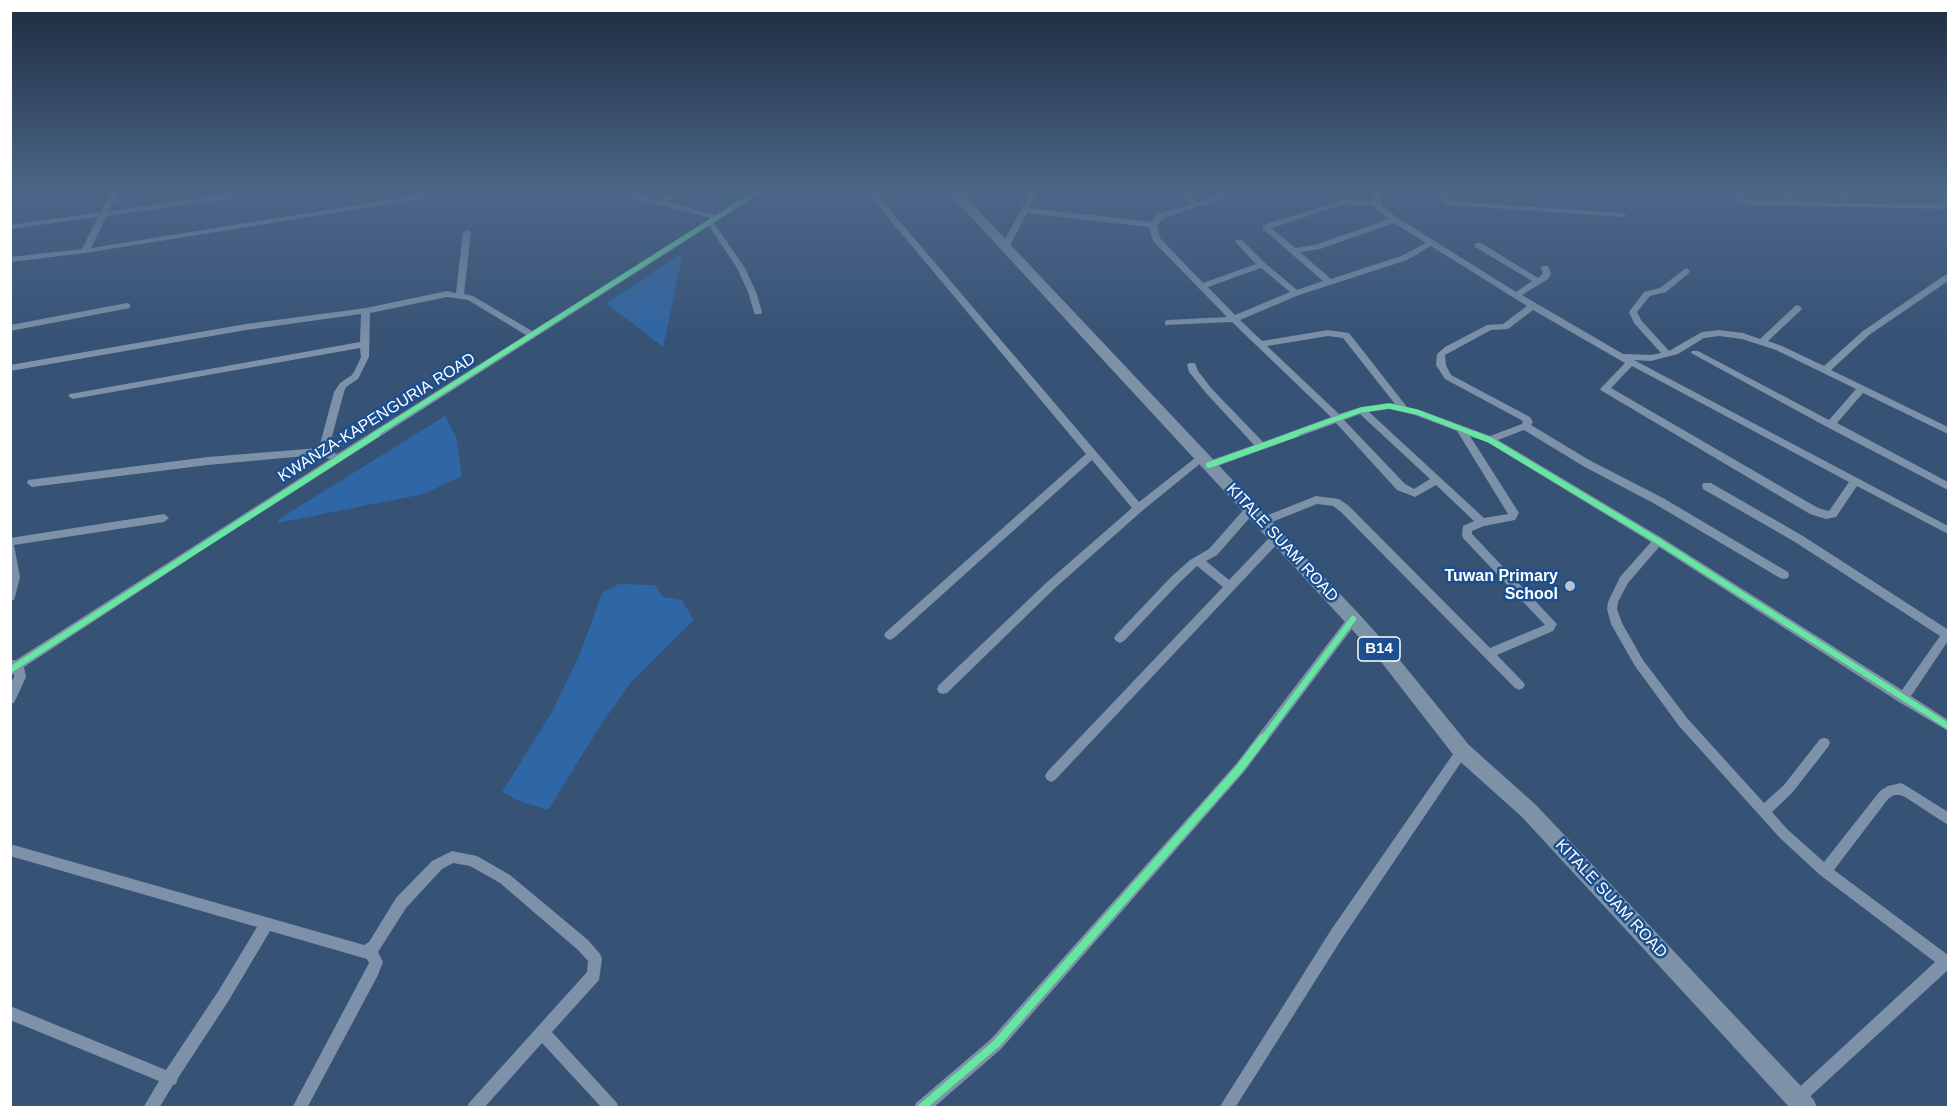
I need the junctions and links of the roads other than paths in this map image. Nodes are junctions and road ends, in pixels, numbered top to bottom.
1 (89, 242) edge
2 (140, 242) edge
3 (466, 242) edge
4 (677, 242) edge
5 (726, 242) edge
6 (912, 242) edge
7 (1001, 242) edge
8 (1008, 242) edge
9 (1159, 242) edge
10 (1239, 242) dead end
11 (1284, 242) edge
12 (1333, 242) edge
13 (1431, 243) joint
14 (1478, 245) dead end
15 (1005, 247) junction
16 (85, 251) junction
17 (1294, 251) junction
18 (10, 260) edge
19 (1262, 265) junction
20 (1545, 268) dead end
21 (1686, 271) dead end
22 (1948, 277) edge
23 (1329, 282) junction
24 (1539, 282) junction
25 (1202, 286) junction
26 (1296, 292) junction
27 (460, 295) junction
28 (1517, 295) junction
29 (127, 306) dead end
30 (1533, 306) junction
31 (1798, 308) dead end
32 (366, 311) junction
33 (758, 312) dead end
34 (1234, 319) junction
35 (1168, 323) dead end
36 (10, 328) edge
37 (533, 335) junction
38 (1762, 342) junction
39 (364, 344) junction
40 (1260, 344) junction
41 (1695, 353) dead end
42 (1667, 354) junction
43 (1618, 355) junction
44 (1631, 362) junction
45 (1192, 365) dead end
46 (10, 368) edge
47 (1825, 370) junction
48 (1862, 388) junction
49 (73, 396) dead end
50 (1403, 408) junction
51 (1361, 410) junction
52 (1337, 418) junction
53 (1830, 425) junction
54 (1525, 426) junction
55 (1460, 428) junction
56 (1948, 431) edge
57 (1490, 440) junction
58 (1261, 446) junction
59 (323, 452) junction
60 (1092, 455) junction
61 (339, 458) junction
62 (1206, 461) junction
63 (1437, 480) junction
64 (1856, 481) junction
65 (32, 483) dead end
66 (1707, 486) dead end
67 (1948, 486) edge
68 (1138, 508) junction
69 (1256, 516) junction
70 (164, 518) dead end
71 (1482, 522) junction
72 (1948, 530) edge
73 (1276, 538) junction
74 (1658, 541) junction
75 (10, 544) edge
76 (1198, 561) junction
77 (1784, 575) dead end
78 (1228, 586) junction
79 (10, 597) edge
80 (1353, 619) junction
81 (1948, 634) edge
82 (890, 635) dead end
83 (1120, 638) dead end
84 (1944, 649) edge
85 (1488, 654) junction
86 (13, 666) edge
87 (1519, 685) dead end
88 (943, 689) dead end
89 (1903, 698) junction
90 (10, 699) edge
91 (1948, 726) edge
92 (1824, 743) dead end
93 (1462, 751) junction
94 (1051, 776) dead end
95 (1763, 812) junction
96 (1948, 819) edge
97 (10, 850) edge
98 (1825, 871) junction
99 (267, 923) junction
100 (370, 953) junction
101 (1947, 962) edge
102 (10, 1013) edge
103 (543, 1033) junction
104 (171, 1079) junction
105 (1802, 1103) edge
106 (150, 1107) edge
107 (299, 1107) edge
108 (474, 1107) edge
109 (612, 1107) edge
110 (921, 1107) edge
111 (1226, 1107) edge

1 - 16 street
2 - 16 street
3 - 27 street
4 - 37 street, KWANZA-KAPENGURIA ROAD
5 - 33 street
6 - 60 street
7 - 15 highway, KITALE SUAM ROAD / B14
8 - 15 street
9 - 25 street
10 - 19 street
11 - 17 street
12 - 17 street
13 - 23 street
13 - 28 street
14 - 24 street
15 - 62 highway, KITALE SUAM ROAD / B14
16 - 18 street
17 - 23 street
19 - 25 street
19 - 26 street
20 - 24 street
21 - 42 street
22 - 47 street
23 - 26 street
24 - 28 street
25 - 34 street
26 - 34 street
27 - 32 street
27 - 37 street
28 - 30 street
29 - 36 street
30 - 43 street
30 - 54 street
31 - 38 street
32 - 39 street
32 - 46 street
34 - 35 street
34 - 40 street
37 - 61 street, KWANZA-KAPENGURIA ROAD
38 - 42 street
38 - 47 street
39 - 49 street
39 - 59 street
40 - 50 street
40 - 52 street
41 - 53 street
42 - 43 street
43 - 44 street
44 - 64 street
44 - 64 street
45 - 58 street
47 - 48 street
48 - 53 street
48 - 56 street
50 - 51 street
50 - 55 street
51 - 52 street
51 - 63 street
52 - 58 street
52 - 63 street
53 - 67 street
54 - 57 street
54 - 77 street
55 - 57 street
55 - 71 street
57 - 74 street
58 - 62 street
59 - 61 street
59 - 65 street
60 - 68 street
60 - 82 street
61 - 86 street, KWANZA-KAPENGURIA ROAD
62 - 68 street
62 - 69 highway, KITALE SUAM ROAD / B14
63 - 71 street
64 - 72 street
66 - 81 street
68 - 88 street
69 - 73 highway, KITALE SUAM ROAD / B14
69 - 76 street
69 - 85 street
70 - 75 street
71 - 85 street
73 - 78 street
73 - 80 highway, KITALE SUAM ROAD / B14
74 - 89 street
74 - 95 street
75 - 79 street
76 - 78 street
76 - 83 street
78 - 94 street
80 - 93 highway, KITALE SUAM ROAD / B14
80 - 110 street
81 - 84 street
84 - 89 street
85 - 87 street
86 - 90 street
89 - 91 street
92 - 95 street
93 - 105 highway, KITALE SUAM ROAD / B14
93 - 111 street
95 - 98 street
96 - 98 street
97 - 99 street
98 - 101 street
99 - 100 street
99 - 104 street
100 - 103 street
100 - 107 street
101 - 105 street
102 - 104 street
103 - 108 street
103 - 109 street
104 - 106 street

